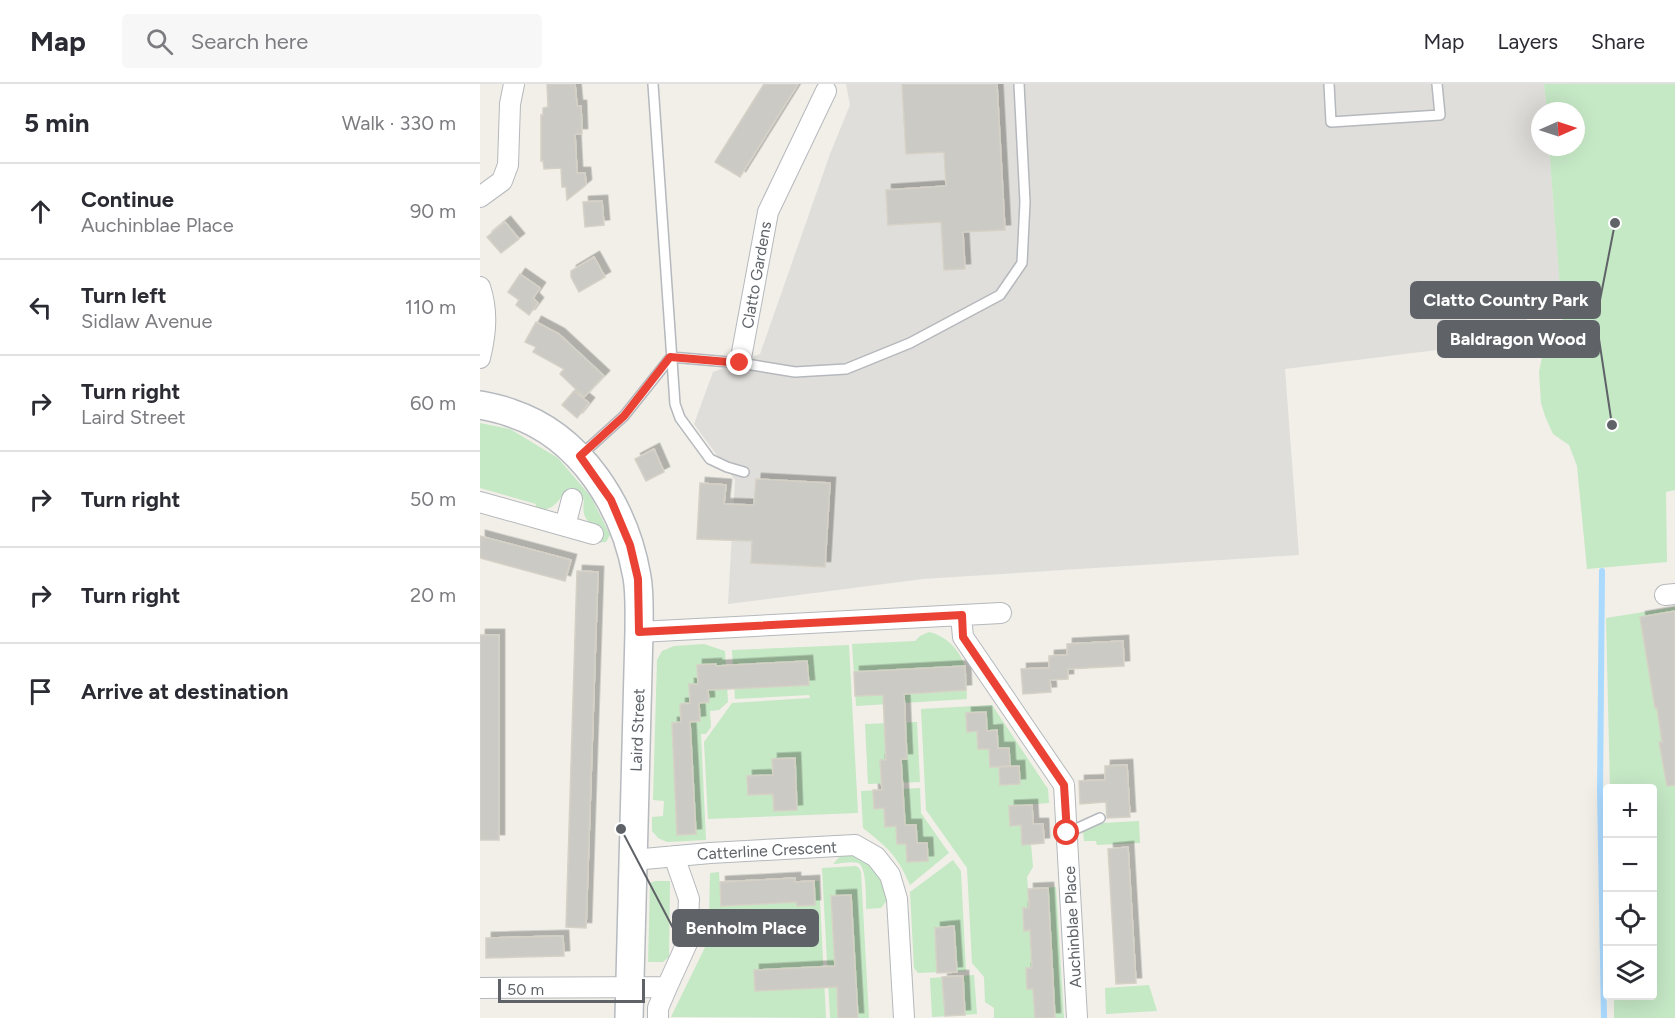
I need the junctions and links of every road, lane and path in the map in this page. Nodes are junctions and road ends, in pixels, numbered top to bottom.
1 (514, 84) edge
2 (653, 84) edge
3 (1019, 84) edge
4 (1329, 84) edge
5 (1437, 84) edge
6 (826, 91) dead end
7 (480, 197) edge
8 (480, 287) edge
9 (670, 357) junction
10 (480, 358) edge
11 (740, 363) junction
12 (480, 405) edge
13 (580, 456) junction
14 (744, 472) dead end
15 (572, 499) dead end
16 (480, 502) edge
17 (565, 526) junction
18 (593, 534) dead end
19 (1001, 613) dead end
20 (962, 615) junction
21 (639, 632) junction
22 (1100, 818) dead end
23 (1067, 833) junction
24 (674, 856) junction
25 (633, 860) junction
26 (630, 987) junction
27 (667, 987) junction
28 (480, 988) edge
29 (628, 1018) edge
30 (658, 1018) edge
31 (904, 1018) edge
32 (1077, 1018) edge

1 - 7 street
2 - 9 lane
3 - 11 lane
4 - 5 lane
6 - 11 street, Clatto Gardens
8 - 10 street
9 - 11 lane
9 - 13 lane
9 - 14 lane
12 - 13 street, Laird Street
13 - 21 street, Laird Street
15 - 17 street
16 - 17 street
17 - 18 street
19 - 20 street
20 - 21 street
20 - 23 street, Auchinblae Place
21 - 25 street, Laird Street
22 - 23 lane
23 - 32 street, Auchinblae Place
24 - 25 street, Catterline Crescent
24 - 27 street
24 - 31 street, Catterline Crescent
25 - 26 street, Laird Street
26 - 27 street
26 - 28 street
26 - 29 street, Laird Street
27 - 30 street

